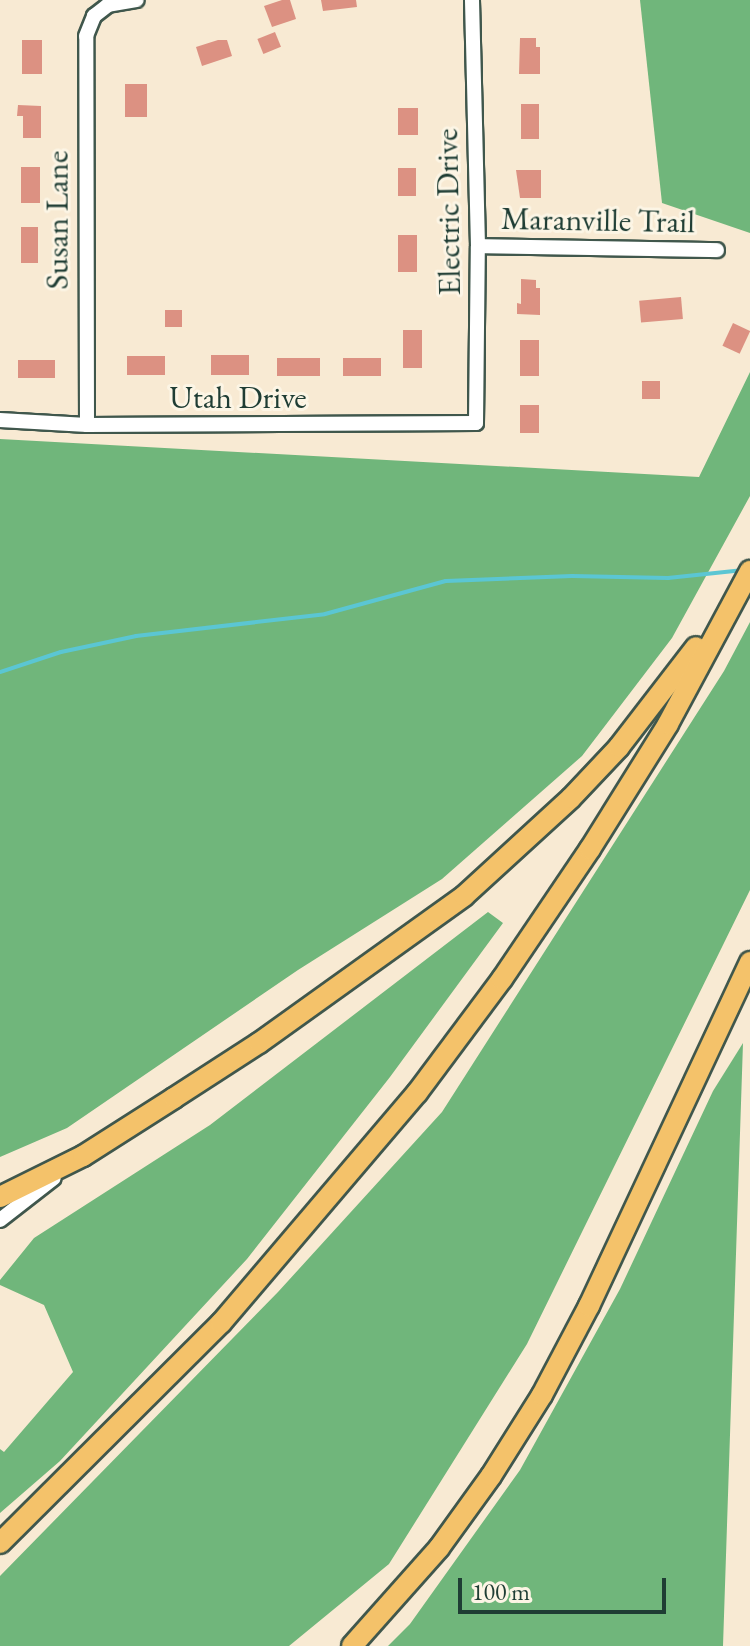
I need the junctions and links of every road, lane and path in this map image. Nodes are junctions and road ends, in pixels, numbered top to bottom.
1 (137, 0) edge
2 (472, 0) edge
3 (478, 246) junction
4 (717, 250) dead end
5 (0, 420) edge
6 (476, 423) joint
7 (87, 425) junction
8 (750, 564) edge
9 (750, 571) edge
10 (750, 962) edge
11 (83, 1156) junction
12 (0, 1197) edge
13 (0, 1220) edge
14 (0, 1543) edge
15 (352, 1646) edge

1 - 7 street, Susan Lane
2 - 3 street, Electric Drive
3 - 4 street, Maranville Trail
3 - 6 street, Electric Drive
5 - 7 street, Utah Drive
6 - 7 street, Utah Drive
8 - 11 highway
9 - 14 highway
10 - 15 highway
11 - 12 highway
11 - 13 street

